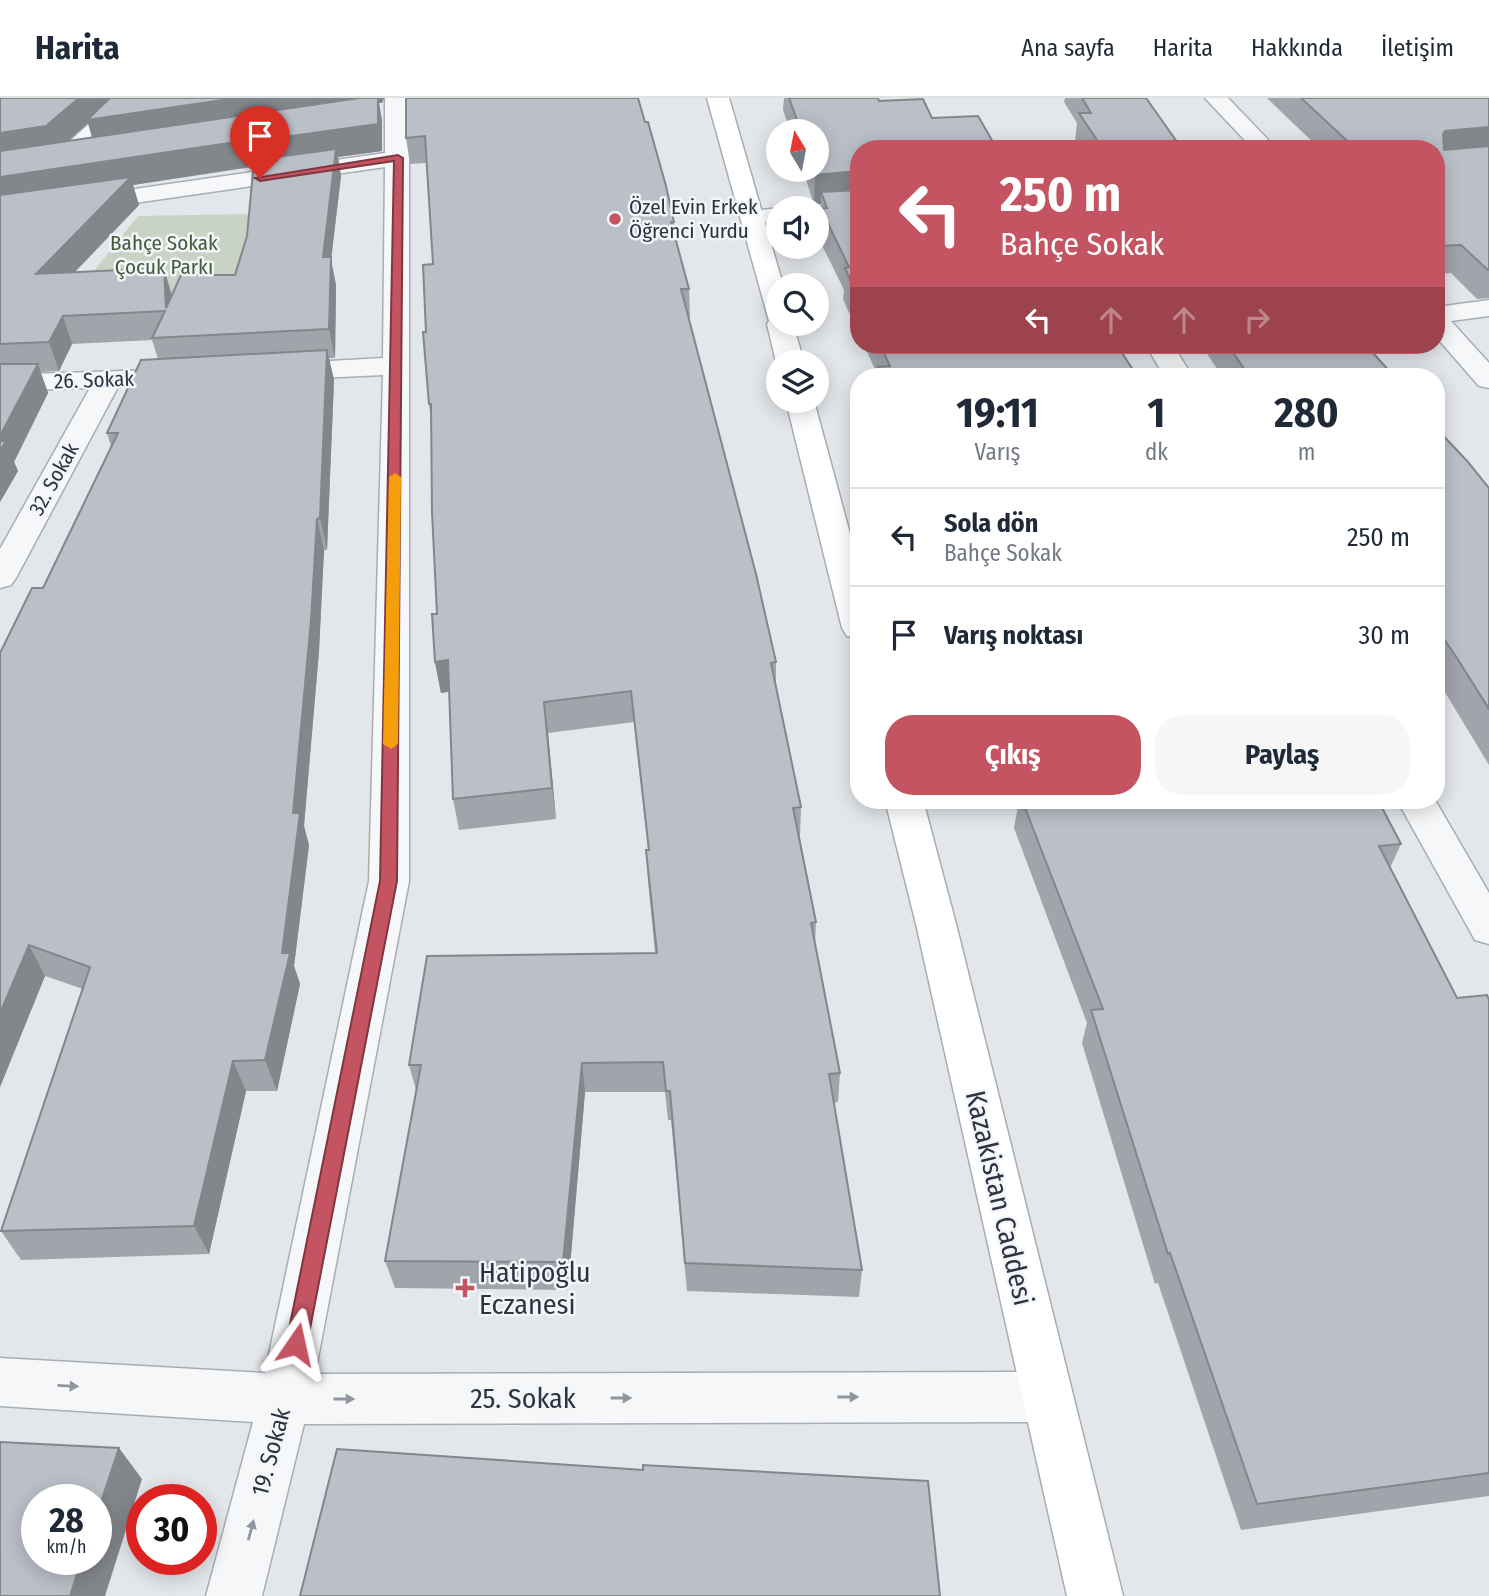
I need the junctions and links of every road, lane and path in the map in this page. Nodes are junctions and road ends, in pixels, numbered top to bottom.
1 (131, 98) edge
2 (718, 98) edge
3 (1216, 98) edge
4 (397, 108) edge
5 (1257, 140) edge
6 (102, 155) edge
7 (398, 158) junction
8 (61, 161) junction
9 (24, 167) edge
10 (850, 211) edge
11 (829, 212) edge
12 (766, 216) edge
13 (753, 217) junction
14 (6, 219) edge
15 (768, 273) edge
16 (1489, 308) edge
17 (1445, 314) edge
18 (1445, 331) edge
19 (397, 366) junction
20 (246, 373) edge
21 (205, 376) edge
22 (1489, 380) edge
23 (108, 381) junction
24 (0, 383) edge
25 (803, 413) edge
26 (0, 578) edge
27 (850, 593) edge
28 (906, 809) edge
29 (1421, 809) edge
30 (1489, 929) edge
31 (0, 1382) edge
32 (1046, 1397) junction
33 (285, 1399) junction
34 (234, 1596) edge
35 (1095, 1596) edge

1 - 8 street
2 - 13 main road
3 - 5 street
4 - 7 street, 19. Sokak
6 - 8 street
7 - 14 street
7 - 19 street, 19. Sokak
8 - 9 street
8 - 14 street
10 - 11 street
12 - 13 street
13 - 15 main road
16 - 17 street
18 - 22 street
19 - 20 street
19 - 33 street, 19. Sokak
21 - 23 street, 26. Sokak
23 - 24 street, 26. Sokak
23 - 26 street, 32. Sokak
25 - 27 main road
28 - 32 main road, Kazakistan Caddesi
29 - 30 street
31 -> 33 street, 25. Sokak
33 -> 32 street, 25. Sokak
32 - 35 main road, Kazakistan Caddesi
34 -> 33 street, 19. Sokak

